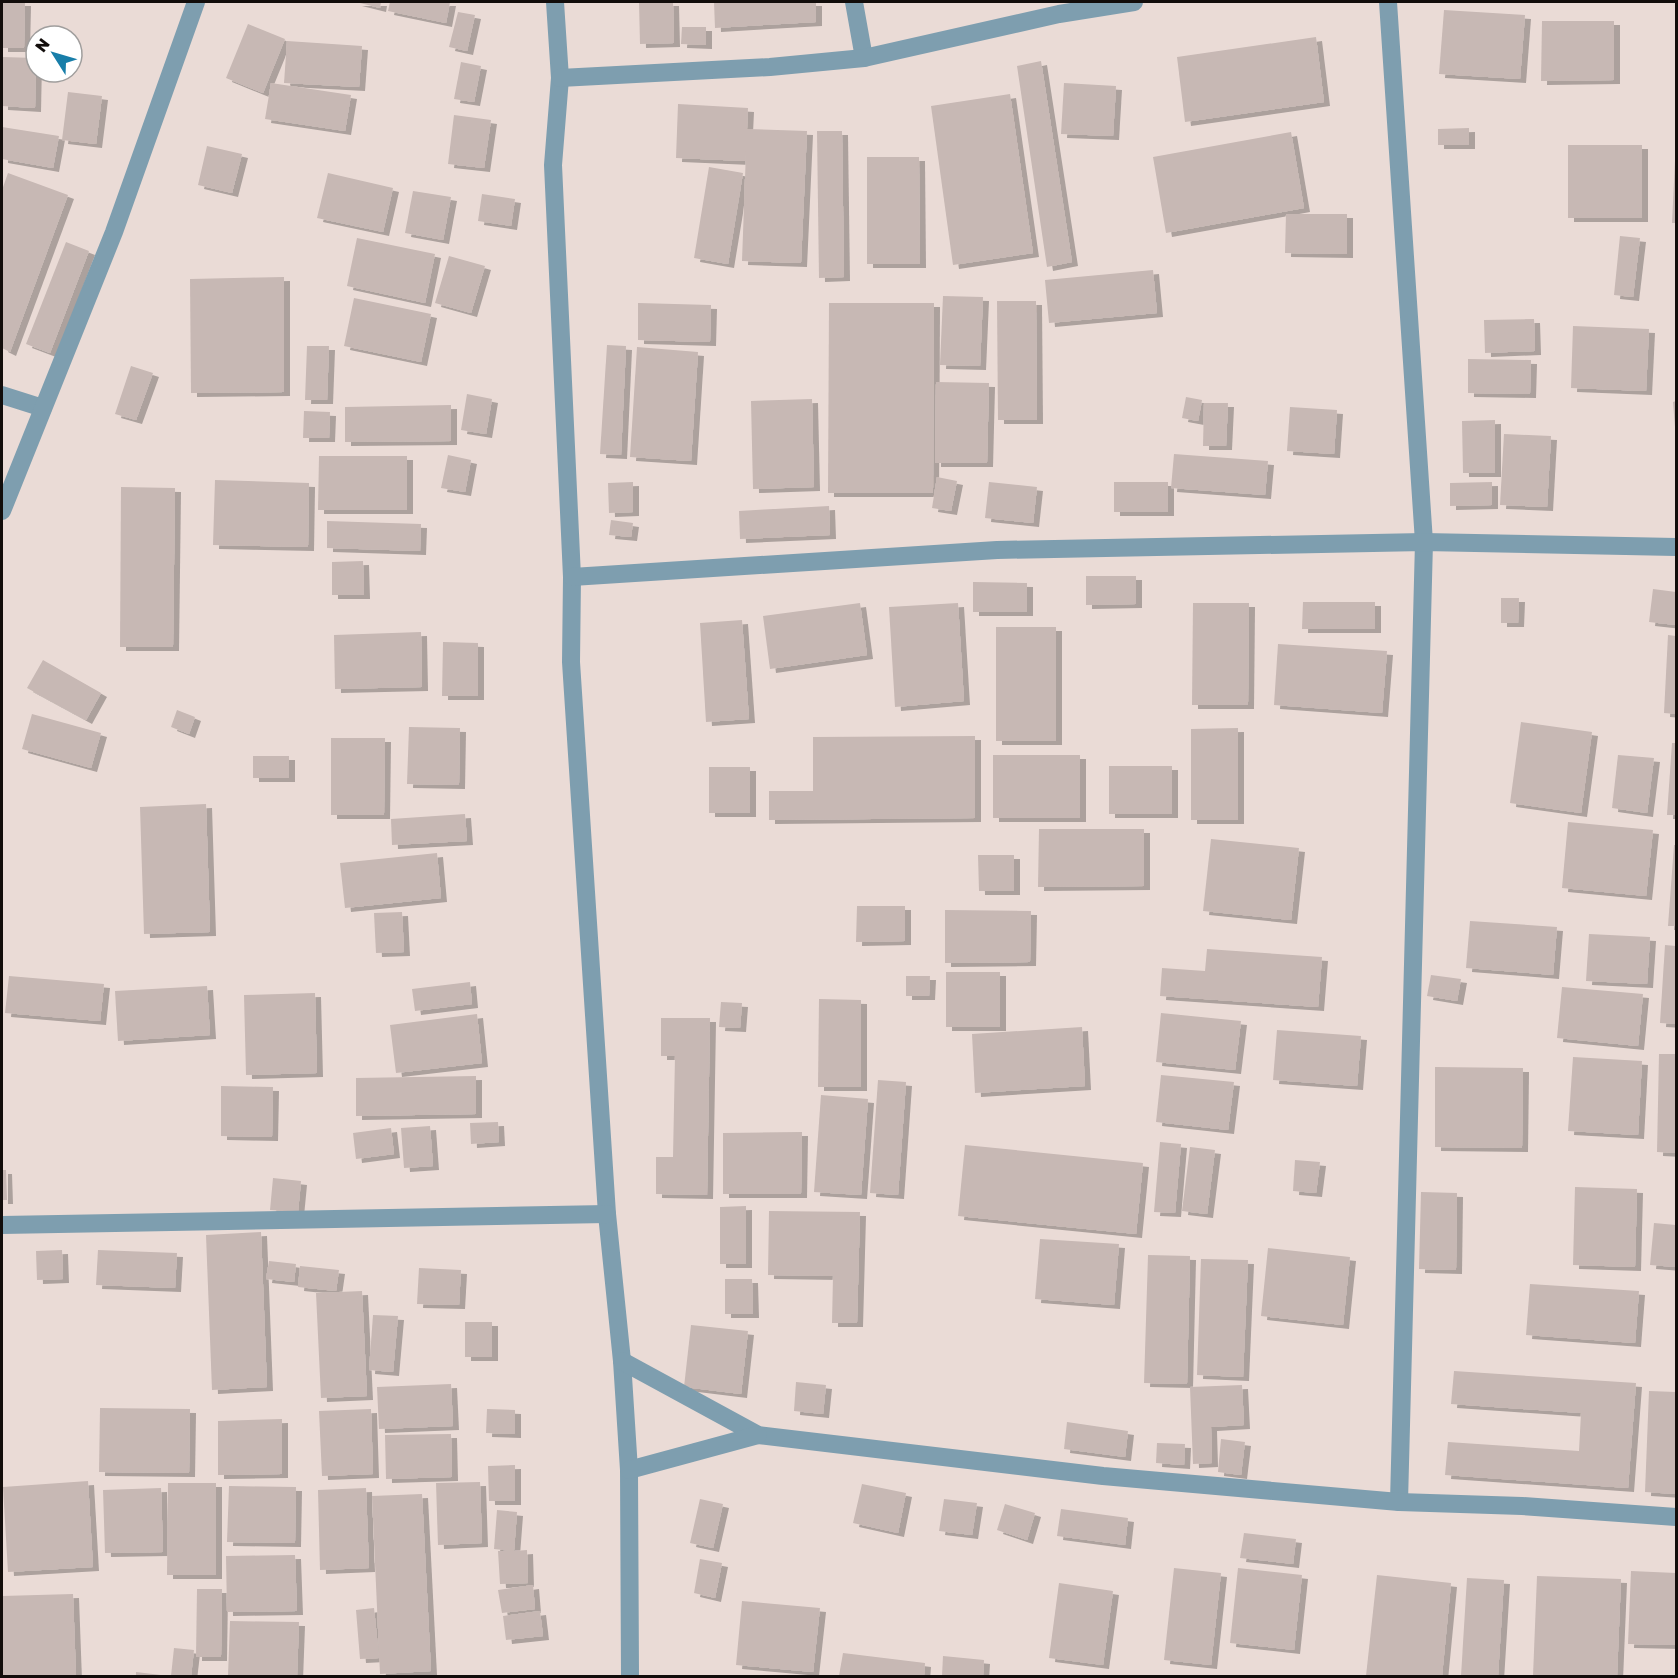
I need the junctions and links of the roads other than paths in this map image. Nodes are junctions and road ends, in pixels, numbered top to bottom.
1 (196, 2) edge
2 (555, 2) edge
3 (854, 2) edge
4 (1134, 2) edge
5 (1388, 2) edge
6 (864, 58) junction
7 (560, 78) junction
8 (2, 395) edge
9 (43, 408) junction
10 (2, 511) edge
11 (1424, 542) junction
12 (1677, 547) edge
13 (572, 577) junction
14 (607, 1214) junction
15 (2, 1225) edge
16 (622, 1361) junction
17 (758, 1435) junction
18 (629, 1470) junction
19 (1399, 1502) junction
20 (1677, 1517) edge
21 (630, 1677) edge

1 - 9 street
2 - 7 street
3 - 6 street
4 - 6 street
5 - 11 street
6 - 7 street
7 - 13 street
8 - 9 street
9 - 10 street
11 - 12 street
11 - 13 street
11 - 19 street
13 - 14 street
14 - 15 street
14 - 16 street
16 - 17 street
16 - 18 street
17 - 18 street
17 - 19 street
18 - 21 street
19 - 20 street

